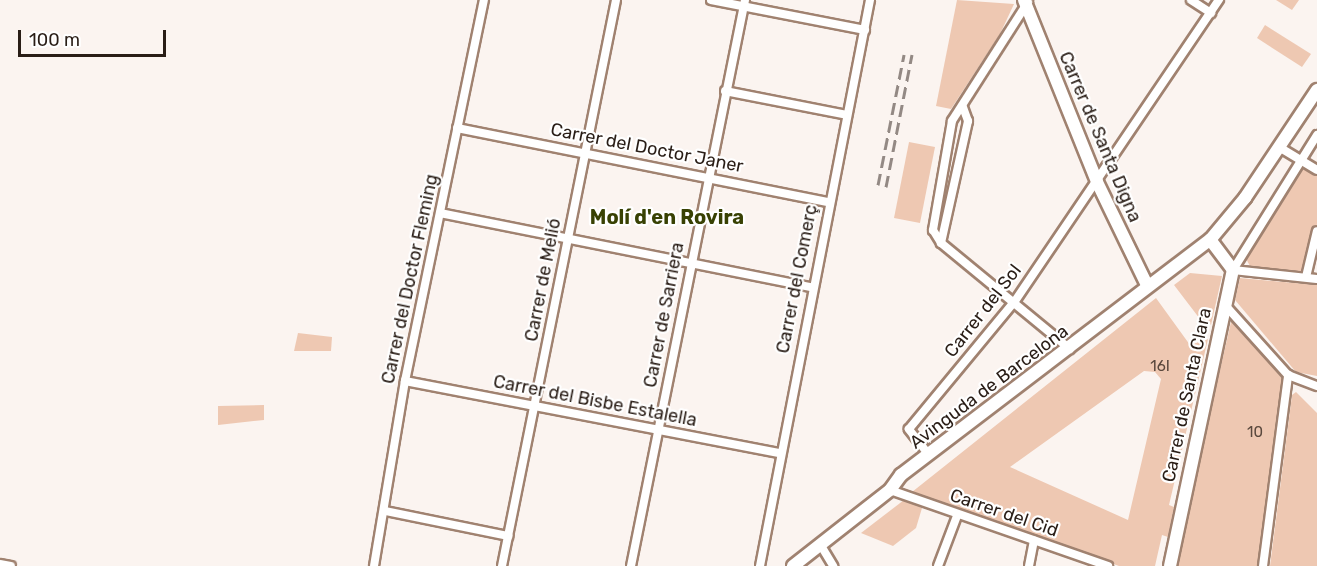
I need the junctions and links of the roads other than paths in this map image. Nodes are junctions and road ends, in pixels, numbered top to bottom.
1 (484, 0) edge
2 (616, 0) edge
3 (711, 0) edge
4 (870, 0) edge
5 (1191, 0) edge
6 (1219, 0) edge
7 (1026, 2) edge
8 (745, 3) edge
9 (1211, 13) junction
10 (864, 30) junction
11 (1317, 90) edge
12 (725, 91) junction
13 (963, 107) junction
14 (847, 115) junction
15 (457, 129) junction
16 (1317, 135) edge
17 (1280, 147) junction
18 (585, 152) junction
19 (1301, 160) junction
20 (1317, 170) edge
21 (708, 176) junction
22 (1097, 183) junction
23 (829, 202) junction
24 (440, 213) junction
25 (1317, 231) edge
26 (568, 237) junction
27 (1209, 240) junction
28 (941, 243) junction
29 (691, 263) junction
30 (1233, 270) junction
31 (1306, 277) junction
32 (1317, 279) edge
33 (1147, 285) junction
34 (811, 287) junction
35 (1015, 302) junction
36 (1224, 304) junction
37 (1070, 350) junction
38 (1288, 375) junction
39 (405, 381) junction
40 (1317, 386) edge
41 (534, 406) junction
42 (658, 429) junction
43 (780, 453) junction
44 (929, 455) junction
45 (890, 490) junction
46 (385, 512) junction
47 (957, 516) junction
48 (508, 536) junction
49 (1034, 540) junction
50 (820, 544) junction
51 (0, 564) edge
52 (11, 566) edge
53 (374, 566) edge
54 (502, 566) edge
55 (631, 566) edge
56 (760, 566) edge
57 (794, 566) edge
58 (832, 566) edge
59 (938, 566) edge
60 (1029, 566) edge
61 (1108, 566) edge
62 (1170, 566) edge
63 (1263, 566) edge

1 - 15 street, Carrer del Doctor Fleming
2 - 18 street, Carrer de Melió
3 - 8 street
4 - 10 street, Carrer del Comerç
5 - 9 street
6 - 9 street, Carrer del Sol
7 - 13 street
7 - 22 street, Carrer de Santa Digna
8 - 10 street
8 - 12 street, Carrer de Sarriera
9 - 22 street, Carrer del Sol
10 - 14 street, Carrer del Comerç
11 - 17 street, Avinguda de Barcelona
12 - 14 street
12 - 21 street, Carrer de Sarriera
13 - 28 street
13 - 28 street
14 - 23 street, Carrer del Comerç
15 - 18 street, Carrer del Doctor Janer
15 - 24 street, Carrer del Doctor Fleming
16 - 19 street
17 - 19 street
17 - 27 street, Avinguda de Barcelona
18 - 21 street, Carrer del Doctor Janer
18 - 26 street, Carrer de Melió
19 - 20 street
19 - 30 street
21 - 23 street, Carrer del Doctor Janer
21 - 29 street, Carrer de Sarriera
22 - 33 street, Carrer de Santa Digna
22 - 35 street, Carrer del Sol
23 - 34 street, Carrer del Comerç
24 - 26 street
24 - 39 street, Carrer del Doctor Fleming
25 - 31 street
26 - 29 street
26 - 41 street, Carrer de Melió
27 - 30 street
27 - 33 street, Avinguda de Barcelona
28 - 35 street
29 - 34 street
29 - 42 street, Carrer de Sarriera
30 - 31 street
30 - 36 street, Carrer de Santa Clara
31 - 32 street
33 - 37 street, Avinguda de Barcelona
34 - 43 street, Carrer del Comerç
35 - 37 street
35 - 44 street, Carrer del Sol
36 - 38 street
36 - 62 street, Carrer de Santa Clara
37 - 44 street, Avinguda de Barcelona
38 - 40 street
38 - 63 street
39 - 41 street, Carrer del Bisbe Estalella
39 - 46 street, Carrer del Doctor Fleming
41 - 42 street, Carrer del Bisbe Estalella
41 - 48 street, Carrer de Melió
42 - 43 street, Carrer del Bisbe Estalella
42 - 55 street, Carrer de Sarriera
43 - 56 street, Carrer del Comerç
44 - 45 street, Avinguda de Barcelona
45 - 47 street, Carrer del Cid
45 - 50 street, Avinguda de Barcelona
46 - 48 street
46 - 53 street, Carrer del Doctor Fleming
47 - 49 street, Carrer del Cid
47 - 59 street
48 - 54 street, Carrer de Melió
49 - 60 street
49 - 61 street, Carrer del Cid
50 - 57 street, Avinguda de Barcelona
50 - 58 street
51 - 52 street

